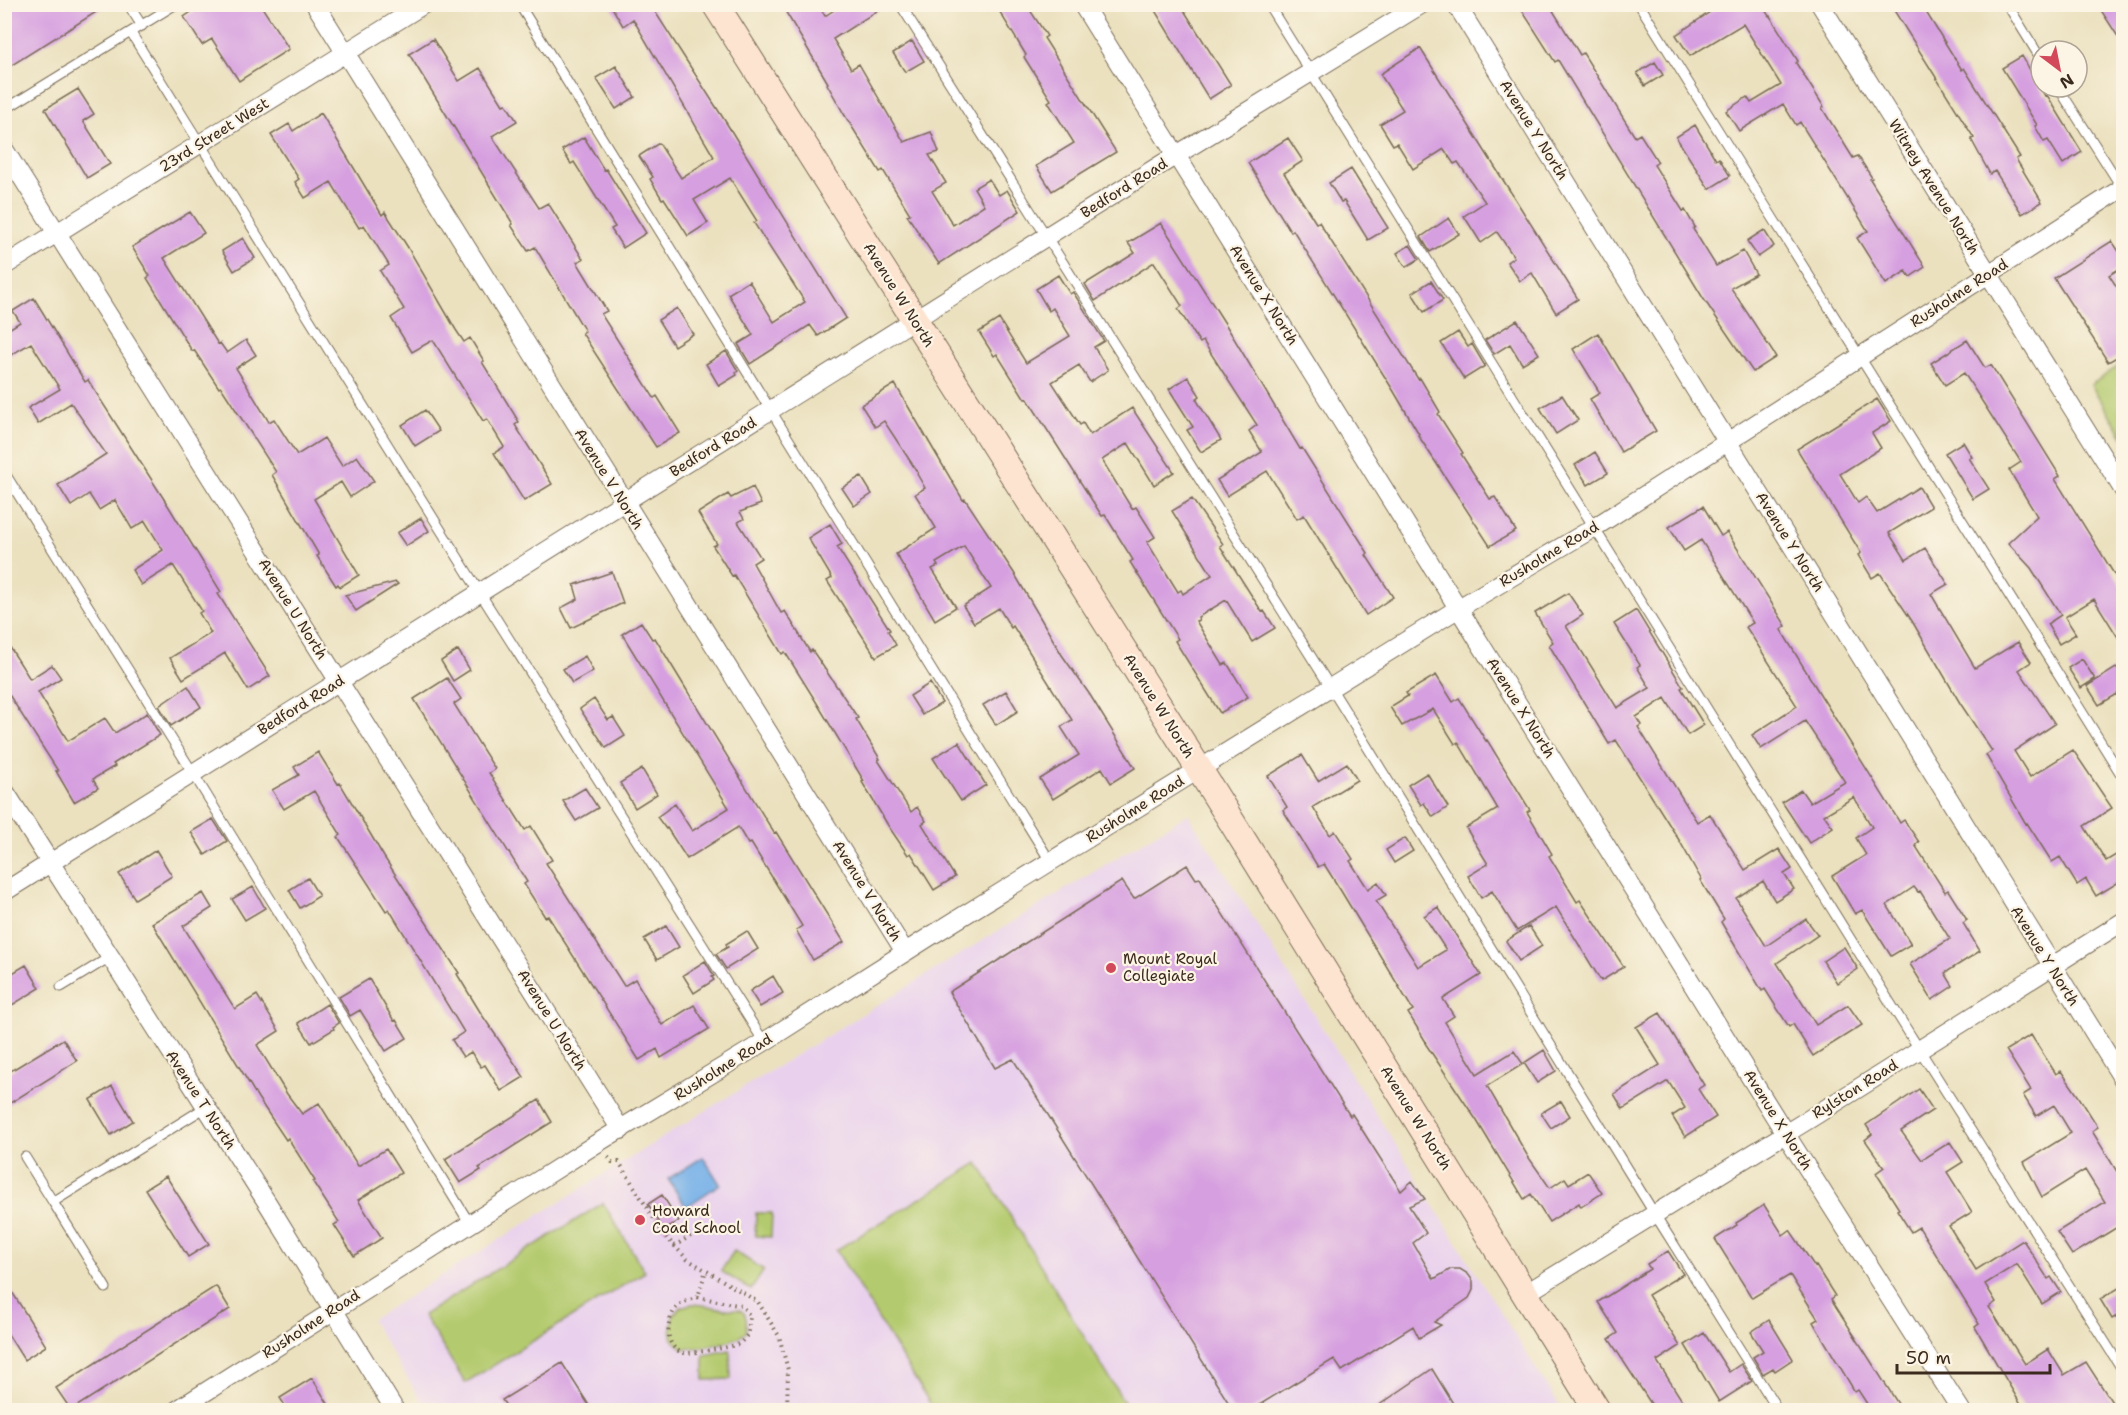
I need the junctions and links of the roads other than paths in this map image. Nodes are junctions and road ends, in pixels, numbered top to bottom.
1 (128, 4) edge
2 (176, 4) edge
3 (315, 4) edge
4 (424, 4) edge
5 (519, 4) edge
6 (715, 4) edge
7 (900, 4) edge
8 (1082, 4) edge
9 (1268, 4) edge
10 (1422, 4) edge
11 (1456, 4) edge
12 (1639, 4) edge
13 (1820, 4) edge
14 (2007, 4) edge
15 (142, 26) junction
16 (131, 33) junction
17 (2029, 40) edge
18 (346, 53) junction
19 (1310, 73) junction
20 (2066, 99) edge
21 (4, 110) edge
22 (202, 143) junction
23 (4, 149) edge
24 (1177, 155) junction
25 (2123, 188) edge
26 (57, 232) junction
27 (1046, 237) junction
28 (4, 266) edge
29 (1988, 274) junction
30 (915, 320) junction
31 (1860, 357) junction
32 (770, 411) junction
33 (1729, 442) junction
34 (4, 472) edge
35 (2124, 491) edge
36 (624, 503) junction
37 (1595, 527) junction
38 (480, 593) junction
39 (1459, 608) junction
40 (339, 682) junction
41 (1330, 688) junction
42 (1199, 770) junction
43 (193, 773) junction
44 (2124, 779) edge
45 (4, 790) edge
46 (1050, 861) junction
47 (50, 863) junction
48 (4, 892) edge
49 (2124, 921) edge
50 (905, 952) junction
51 (110, 957) junction
52 (2052, 967) junction
53 (61, 987) dead end
54 (764, 1042) junction
55 (1919, 1049) junction
56 (2124, 1081) edge
57 (206, 1107) junction
58 (621, 1130) junction
59 (1785, 1133) junction
60 (25, 1157) dead end
61 (53, 1202) junction
62 (1654, 1213) junction
63 (470, 1224) junction
64 (106, 1288) dead end
65 (1525, 1294) junction
66 (333, 1310) junction
67 (2124, 1372) edge
68 (186, 1408) edge
69 (395, 1410) edge
70 (1597, 1410) edge
71 (1779, 1410) edge
72 (1961, 1410) edge

1 - 15 lane
2 - 15 lane
3 - 18 street, Avenue V North
4 - 18 street, 23rd Street West
5 - 32 lane
6 - 30 street, Avenue W North
7 - 27 lane
8 - 24 street, Avenue X North
9 - 19 lane
10 - 19 street, Bedford Road
11 - 33 street, Avenue Y North
12 - 31 lane
13 - 29 street, Witney Avenue North
14 - 17 lane
15 - 16 lane
16 - 21 lane
16 - 22 lane
18 - 22 street, 23rd Street West
18 - 36 street, Avenue V North
19 - 24 street, Bedford Road
19 - 37 lane
20 - 25 lane
22 - 26 street, 23rd Street West
22 - 38 lane
23 - 26 street, Avenue U North
24 - 27 street, Bedford Road
24 - 39 street, Avenue X North
25 - 29 street, Rusholme Road
26 - 28 street, 23rd Street West
26 - 40 street, Avenue U North
27 - 30 street, Bedford Road
27 - 41 lane
29 - 31 street, Rusholme Road
29 - 35 street, Witney Avenue North
30 - 32 street, Bedford Road
30 - 42 street, Avenue W North
31 - 33 street, Rusholme Road
31 - 44 lane
32 - 36 street, Bedford Road
32 - 46 lane
33 - 37 street, Rusholme Road
33 - 52 street, Avenue Y North
34 - 43 lane
36 - 38 street, Bedford Road
36 - 50 street, Avenue V North
37 - 39 street, Rusholme Road
37 - 55 lane
38 - 40 street, Bedford Road
38 - 54 lane
39 - 41 street, Rusholme Road
39 - 59 street, Avenue X North
40 - 43 street, Bedford Road
40 - 58 street, Avenue U North
41 - 42 street, Rusholme Road
41 - 62 lane
42 - 46 street, Rusholme Road
42 - 65 street, Avenue W North
43 - 47 street, Bedford Road
43 - 63 lane
45 - 47 street, Avenue T North
46 - 50 street, Rusholme Road
47 - 48 street, Bedford Road
47 - 51 street, Avenue T North
49 - 52 street, Rylston Road
50 - 54 street, Rusholme Road
51 - 53 lane
51 - 57 street, Avenue T North
52 - 55 street, Rylston Road
52 - 56 street, Avenue Y North
54 - 58 street, Rusholme Road
55 - 59 street, Rylston Road
55 - 67 lane
57 - 61 lane
57 - 66 street, Avenue T North
58 - 63 street, Rusholme Road
59 - 62 street, Rylston Road
59 - 72 street, Avenue X North
60 - 61 lane
61 - 64 lane
62 - 65 street, Rylston Road
62 - 71 lane
63 - 66 street, Rusholme Road
65 - 70 street, Avenue W North
66 - 68 street, Rusholme Road
66 - 69 street, Avenue T North

